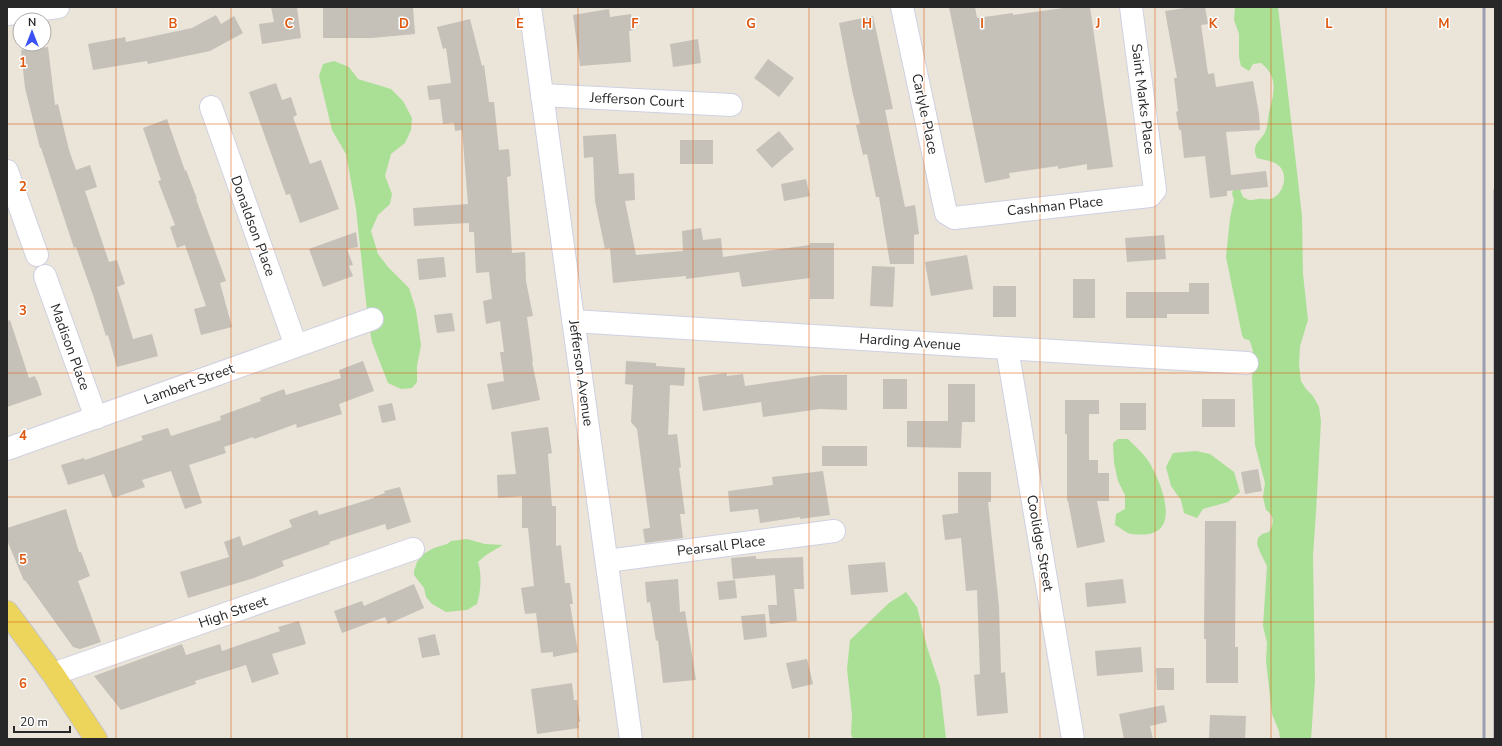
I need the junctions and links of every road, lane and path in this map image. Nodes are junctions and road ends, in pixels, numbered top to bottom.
1 (58, 7) edge
2 (530, 7) edge
3 (902, 7) edge
4 (1131, 7) edge
5 (7, 14) edge
6 (542, 95) junction
7 (731, 105) dead end
8 (211, 107) dead end
9 (7, 171) edge
10 (1155, 190) joint
11 (954, 218) joint
12 (37, 255) dead end
13 (45, 276) dead end
14 (372, 319) dead end
15 (573, 321) junction
16 (296, 346) junction
17 (1007, 348) junction
18 (1247, 363) dead end
19 (96, 418) junction
20 (7, 449) edge
21 (834, 531) dead end
22 (413, 549) dead end
23 (607, 561) junction
24 (9, 618) edge
25 (53, 674) junction
26 (96, 739) edge
27 (631, 739) edge
28 (1073, 739) edge

1 - 5 street
2 - 6 street, Jefferson Avenue
3 - 11 street, Carlyle Place
4 - 10 street, Saint Marks Place
6 - 7 street, Jefferson Court
6 - 15 street, Jefferson Avenue
8 - 16 street, Donaldson Place
9 - 12 street
10 - 11 street, Cashman Place
13 - 19 street, Madison Place
14 - 16 street, Lambert Street
15 - 17 street, Harding Avenue
15 - 23 street, Jefferson Avenue
16 - 19 street, Lambert Street
17 - 18 street, Harding Avenue
17 - 28 street, Coolidge Street
19 - 20 street, Lambert Street
21 - 23 street, Pearsall Place
22 - 25 street, High Street
23 - 27 street, Jefferson Avenue
24 - 25 main road
25 - 26 main road

